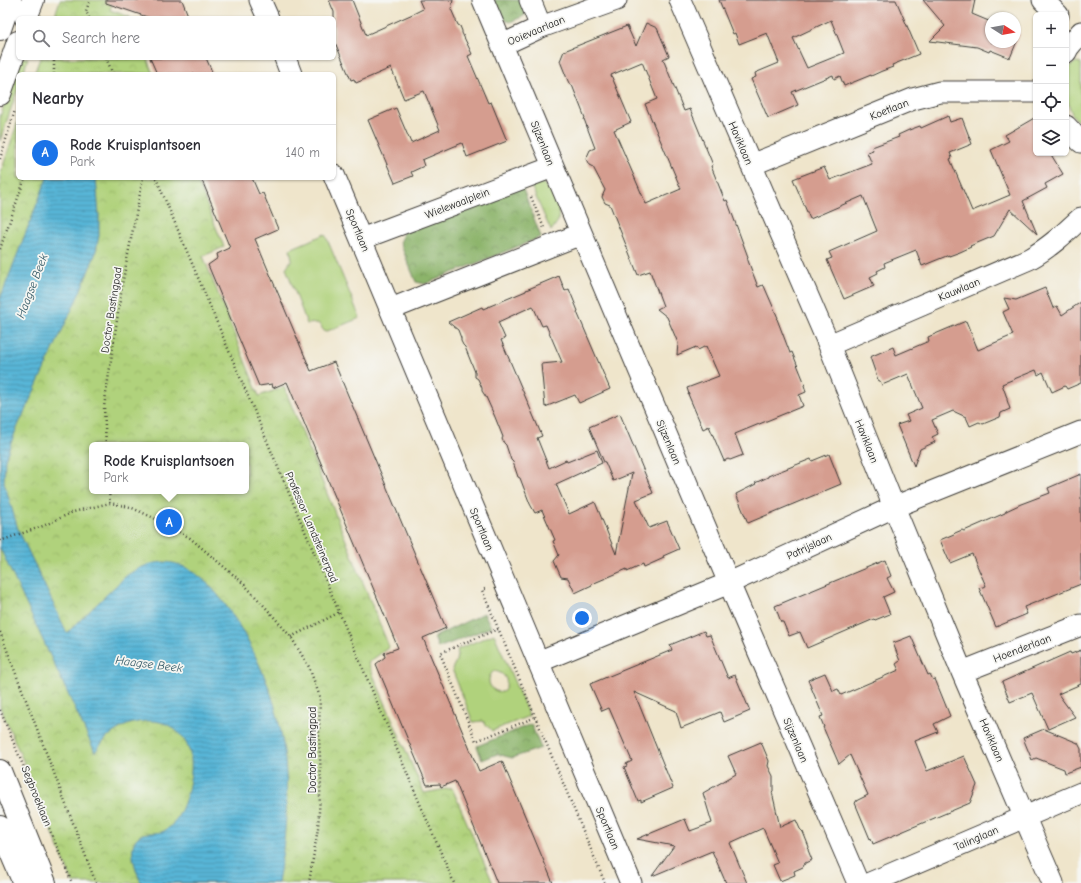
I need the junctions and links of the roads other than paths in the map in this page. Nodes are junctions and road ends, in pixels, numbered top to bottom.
1 (10, 0) edge
2 (33, 0) edge
3 (260, 0) edge
4 (483, 0) edge
5 (530, 0) edge
6 (616, 0) edge
7 (680, 0) edge
8 (1043, 0) edge
9 (1055, 12) edge
10 (27, 16) edge
11 (267, 16) edge
12 (540, 27) junction
13 (0, 29) edge
14 (1076, 32) edge
15 (502, 45) junction
16 (1068, 48) edge
17 (16, 54) edge
18 (286, 60) edge
19 (290, 72) edge
20 (1033, 92) edge
21 (8, 101) edge
22 (1069, 129) edge
23 (1081, 142) edge
24 (751, 165) junction
25 (553, 167) junction
26 (336, 179) edge
27 (1081, 218) edge
28 (581, 234) junction
29 (362, 239) junction
30 (391, 309) junction
31 (829, 345) junction
32 (1081, 432) edge
33 (894, 507) junction
34 (729, 583) junction
35 (1081, 625) edge
36 (538, 662) junction
37 (962, 672) junction
38 (0, 772) edge
39 (1081, 793) edge
40 (1025, 817) junction
41 (0, 827) edge
42 (24, 883) edge
43 (45, 883) edge
44 (631, 883) edge
45 (858, 883) edge
46 (870, 883) edge
47 (1053, 883) edge

1 - 13 main road
2 - 10 main road
3 - 11 street
4 - 15 street, Sijzenlaan
5 - 12 street
6 - 12 street, Ooievaarlaan
7 - 24 street, Haviklaan
8 - 9 street
12 - 15 street, Ooievaarlaan
14 - 16 street
15 - 25 street, Sijzenlaan
17 - 21 main road
18 - 19 street
20 - 24 street, Koetlaan
22 - 23 street
24 - 31 street, Haviklaan
25 - 28 street, Sijzenlaan
25 - 29 street, Wielewaalplein
26 - 29 street, Sportlaan
27 - 31 street, Kauwlaan
28 - 30 street
28 - 34 street, Sijzenlaan
29 - 30 street, Sportlaan
30 - 36 street, Sportlaan
31 - 33 street, Haviklaan
32 - 33 street, Patrijslaan
33 - 34 street, Patrijslaan
33 - 37 street, Haviklaan
34 - 36 street, Patrijslaan
34 - 45 street, Sijzenlaan
35 - 37 street, Hoenderlaan
36 - 44 street, Sportlaan
37 - 40 street, Haviklaan
38 - 43 main road
39 - 40 street, Talinglaan
40 - 46 street, Talinglaan
40 - 47 street, Haviklaan
41 - 42 main road

